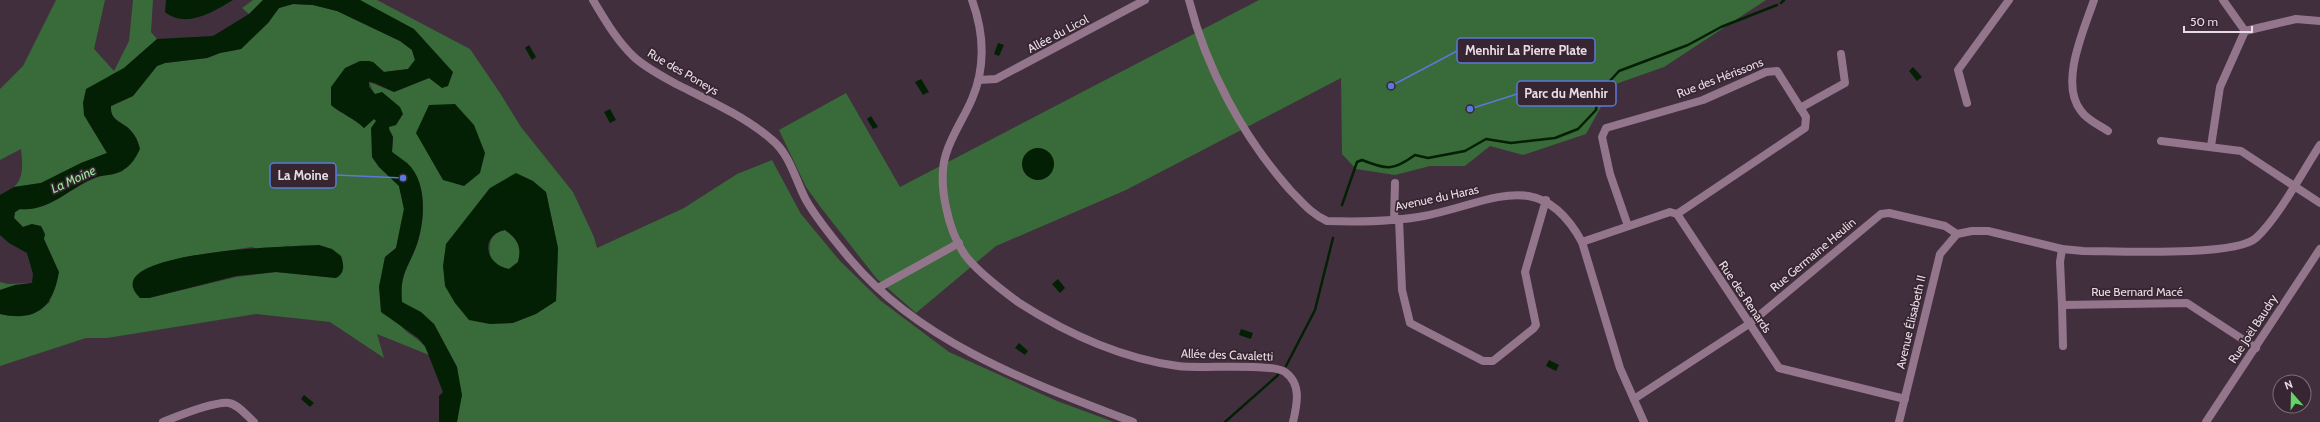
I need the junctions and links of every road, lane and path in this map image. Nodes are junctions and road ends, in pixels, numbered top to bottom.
1 (593, 0) edge
2 (972, 0) edge
3 (1145, 0) edge
4 (1189, 0) edge
5 (2009, 0) edge
6 (2094, 0) edge
7 (2223, 0) edge
8 (2320, 21) edge
9 (2245, 31) junction
10 (1841, 54) dead end
11 (979, 80) junction
12 (1967, 103) dead end
13 (1800, 108) junction
14 (2108, 131) dead end
15 (2161, 141) dead end
16 (2320, 145) edge
17 (2211, 146) junction
18 (1395, 183) dead end
19 (2294, 185) junction
20 (1546, 200) junction
21 (2320, 203) edge
22 (1677, 214) junction
23 (1397, 220) junction
24 (1628, 226) junction
25 (1957, 234) junction
26 (1582, 242) junction
27 (959, 243) junction
28 (2062, 249) junction
29 (2320, 249) edge
30 (878, 288) junction
31 (2062, 305) junction
32 (1749, 324) junction
33 (2063, 346) dead end
34 (2256, 348) junction
35 (1634, 399) junction
36 (1905, 399) junction
37 (163, 422) edge
38 (254, 422) edge
39 (1133, 422) edge
40 (1293, 422) edge
41 (1644, 422) edge
42 (1899, 422) edge
43 (2206, 422) edge

1 - 30 street, Rue des Poneys
2 - 11 street, Allée des Cavaletti
3 - 11 street, Allée du Licol
4 - 23 street, Avenue du Haras
5 - 12 street
6 - 14 street
7 - 9 street
8 - 9 street
9 - 17 street
10 - 13 street
11 - 27 street, Allée des Cavaletti
13 - 22 street, Rue des Hérissons
13 - 24 street, Rue des Hérissons
15 - 17 street
16 - 19 street
17 - 19 street
18 - 23 street
19 - 21 street
19 - 28 street
20 - 23 street, Avenue du Haras
20 - 23 street
20 - 26 street, Avenue du Haras
22 - 24 street
22 - 32 street, Rue des Renards
24 - 26 street
25 - 28 street
25 - 32 street, Rue Germaine Heulin
25 - 36 street, Avenue Élisabeth II
26 - 35 street, Avenue du Haras
27 - 30 street
27 - 40 street, Allée des Cavaletti
28 - 31 street
29 - 34 street, Rue Joël Baudry
30 - 39 street, Rue des Poneys
31 - 33 street
31 - 34 street, Rue Bernard Macé
32 - 35 street, Rue Germaine Heulin
32 - 36 street, Rue des Renards
34 - 43 street, Rue Joël Baudry
35 - 41 street, Avenue du Haras
36 - 42 street, Avenue Élisabeth II
37 - 38 street

